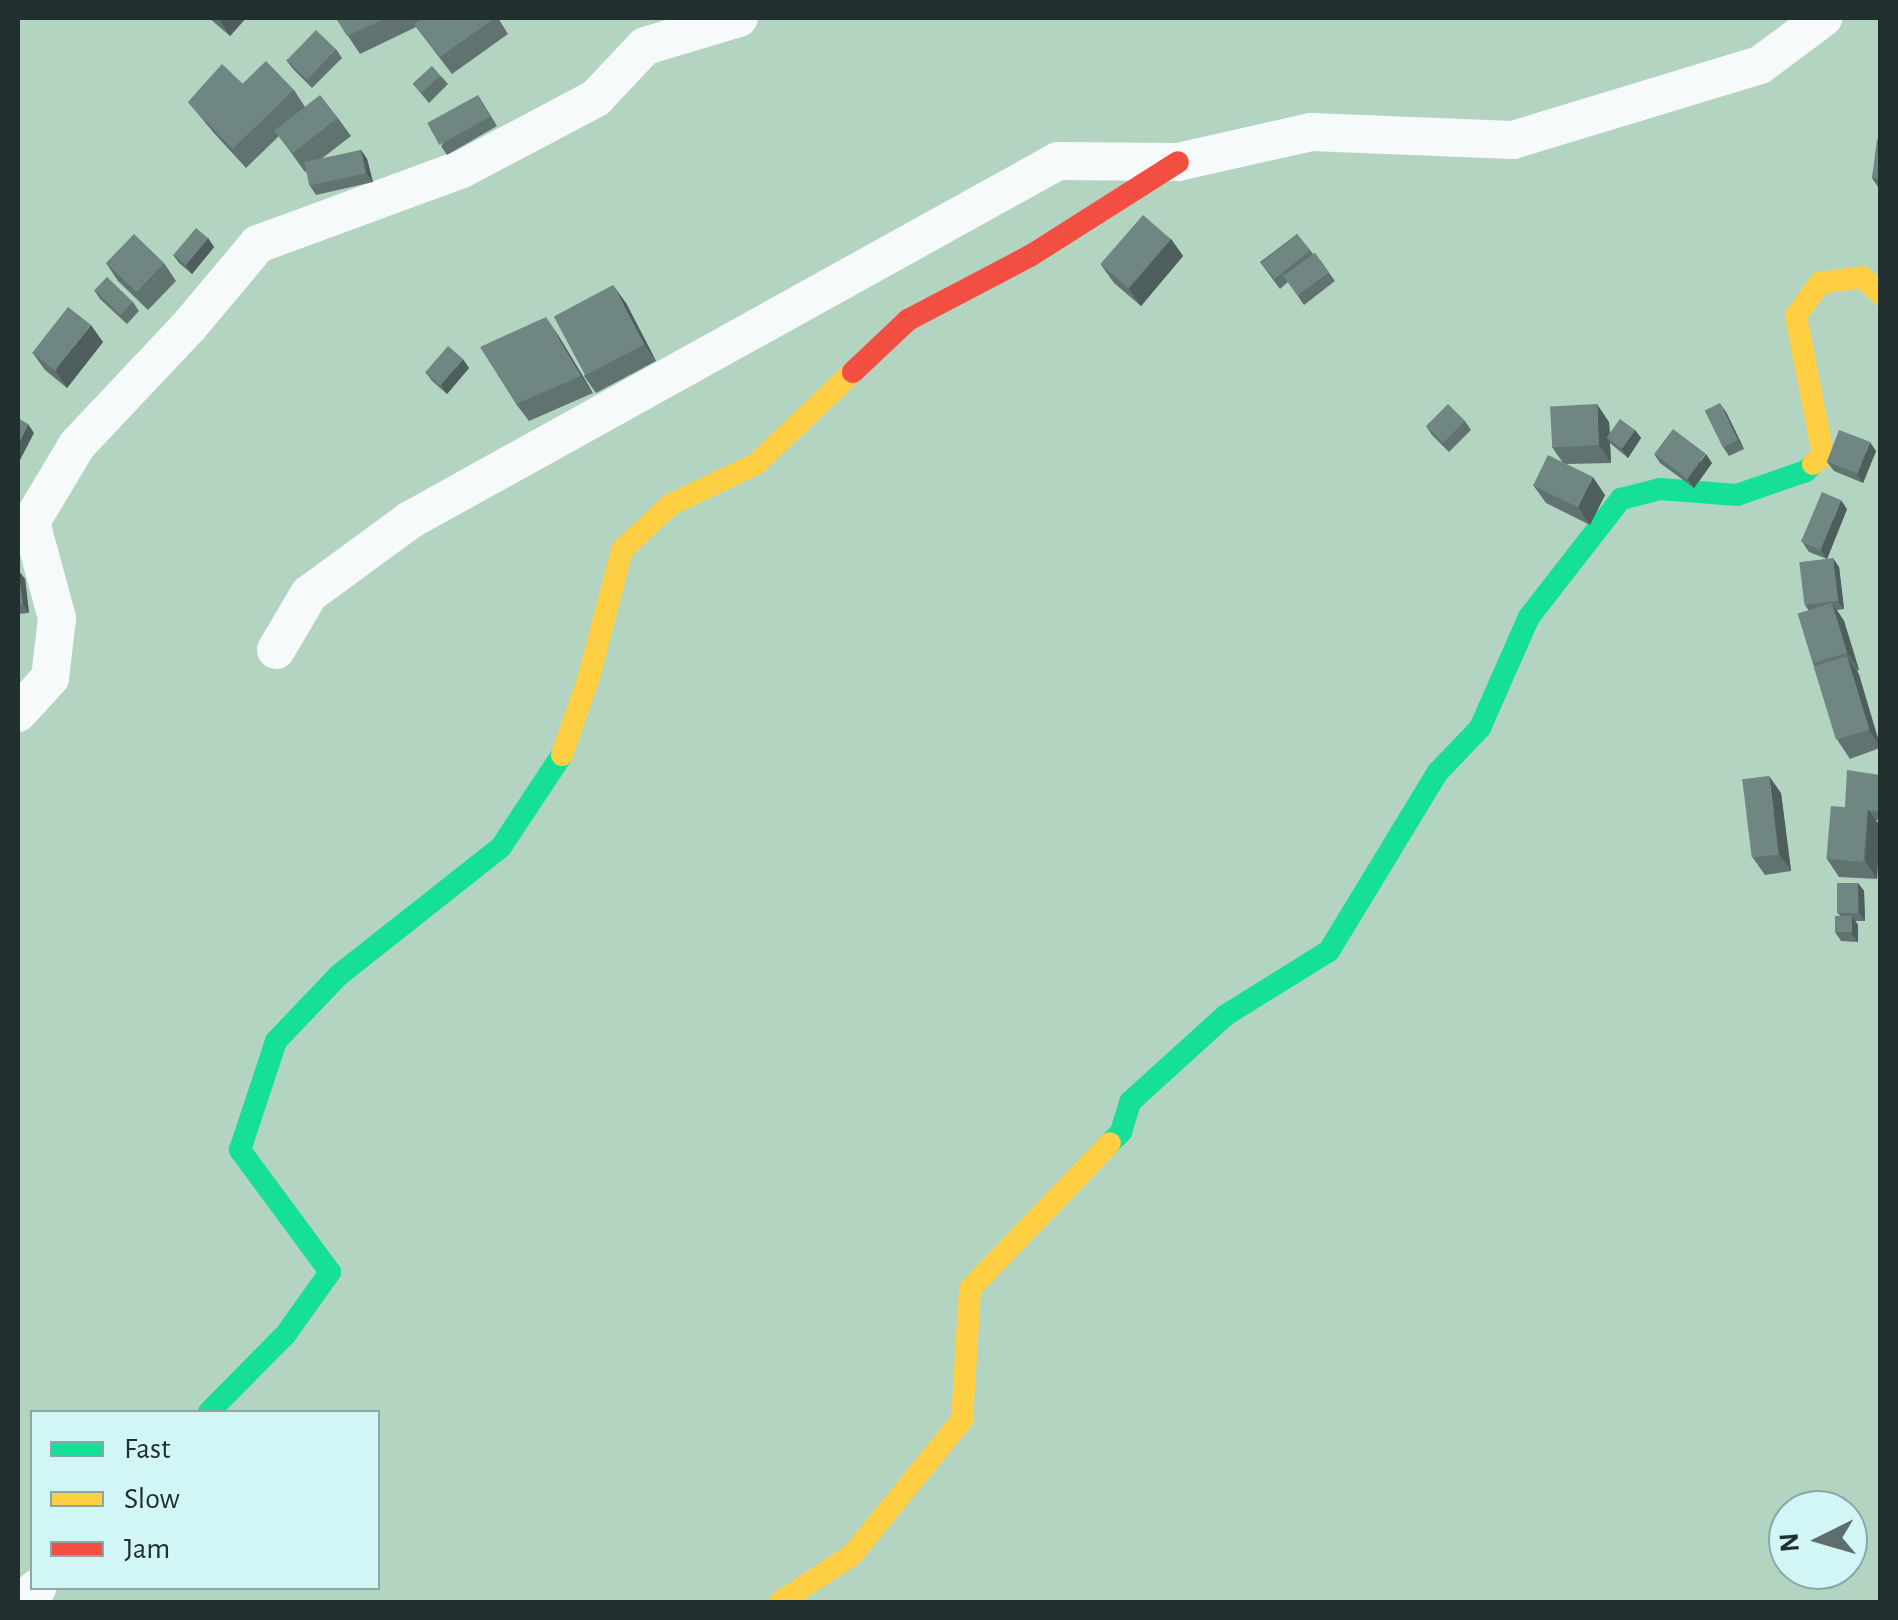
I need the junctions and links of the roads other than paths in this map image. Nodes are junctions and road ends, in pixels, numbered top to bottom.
1 (739, 18) edge
2 (1822, 18) edge
3 (1178, 162) junction
4 (1880, 294) edge
5 (276, 650) dead end
6 (18, 713) edge
7 (211, 1410) edge
8 (780, 1602) edge

1 - 6 street
2 - 3 street
3 - 5 street
3 - 7 street
4 - 8 street

